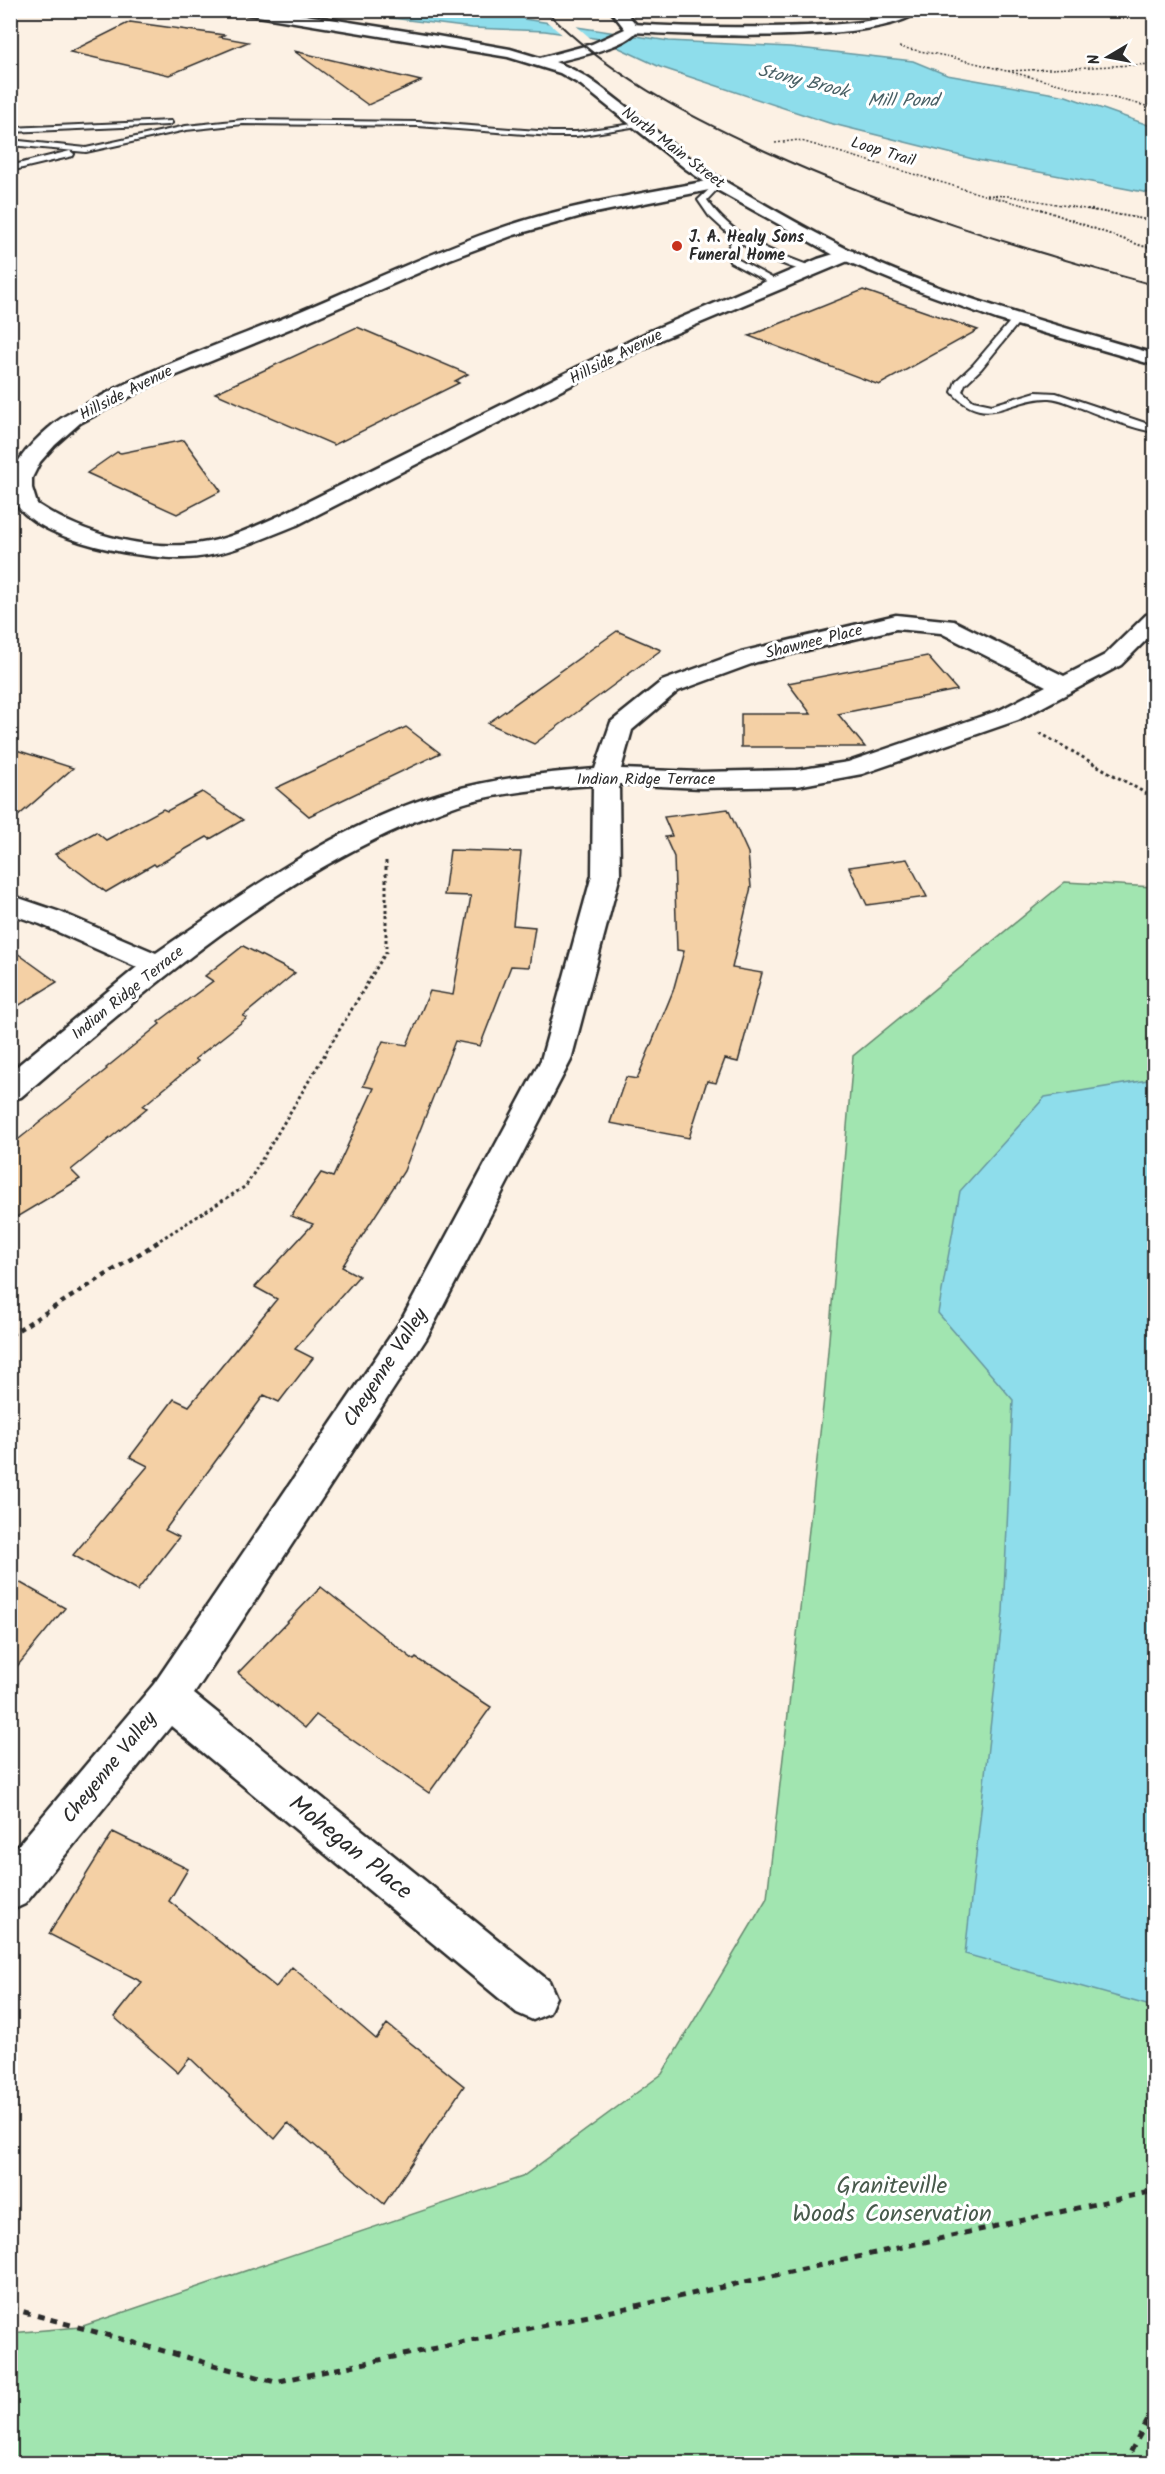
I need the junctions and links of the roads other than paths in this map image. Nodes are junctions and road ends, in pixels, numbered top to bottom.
1 (246, 10) edge
2 (616, 10) edge
3 (914, 10) edge
4 (630, 31) junction
5 (541, 62) junction
6 (243, 122) junction
7 (639, 125) junction
8 (10, 130) edge
9 (10, 142) edge
10 (86, 150) junction
11 (10, 169) edge
12 (718, 184) junction
13 (736, 239) junction
14 (847, 255) junction
15 (810, 269) junction
16 (778, 284) junction
17 (1017, 319) junction
18 (1155, 360) edge
19 (1155, 429) edge
20 (1155, 620) edge
21 (1064, 686) junction
22 (606, 776) junction
23 (10, 904) edge
24 (158, 964) junction
25 (10, 1089) edge
26 (168, 1698) junction
27 (10, 1889) edge
28 (533, 1997) dead end

1 - 5 street, North Main Street
2 - 4 street
3 - 4 street
4 - 5 street
5 - 7 street, North Main Street
6 - 7 lane
6 - 8 lane
6 - 10 lane
7 - 12 street, North Main Street
9 - 10 lane
10 - 11 lane
12 - 13 lane
12 - 14 street, North Main Street
12 - 16 street, Hillside Avenue
13 - 15 lane
13 - 16 lane
14 - 15 street, Hillside Avenue
14 - 17 street, North Main Street
15 - 16 street, Hillside Avenue
17 - 18 street, North Main Street
17 - 19 lane
20 - 21 street, Indian Ridge Terrace
21 - 22 street, Indian Ridge Terrace
21 - 22 street, Shawnee Place
22 - 24 street, Indian Ridge Terrace
22 - 26 street, Cheyenne Valley
23 - 24 street
24 - 25 street, Indian Ridge Terrace
26 - 27 street, Cheyenne Valley
26 - 28 street, Mohegan Place

